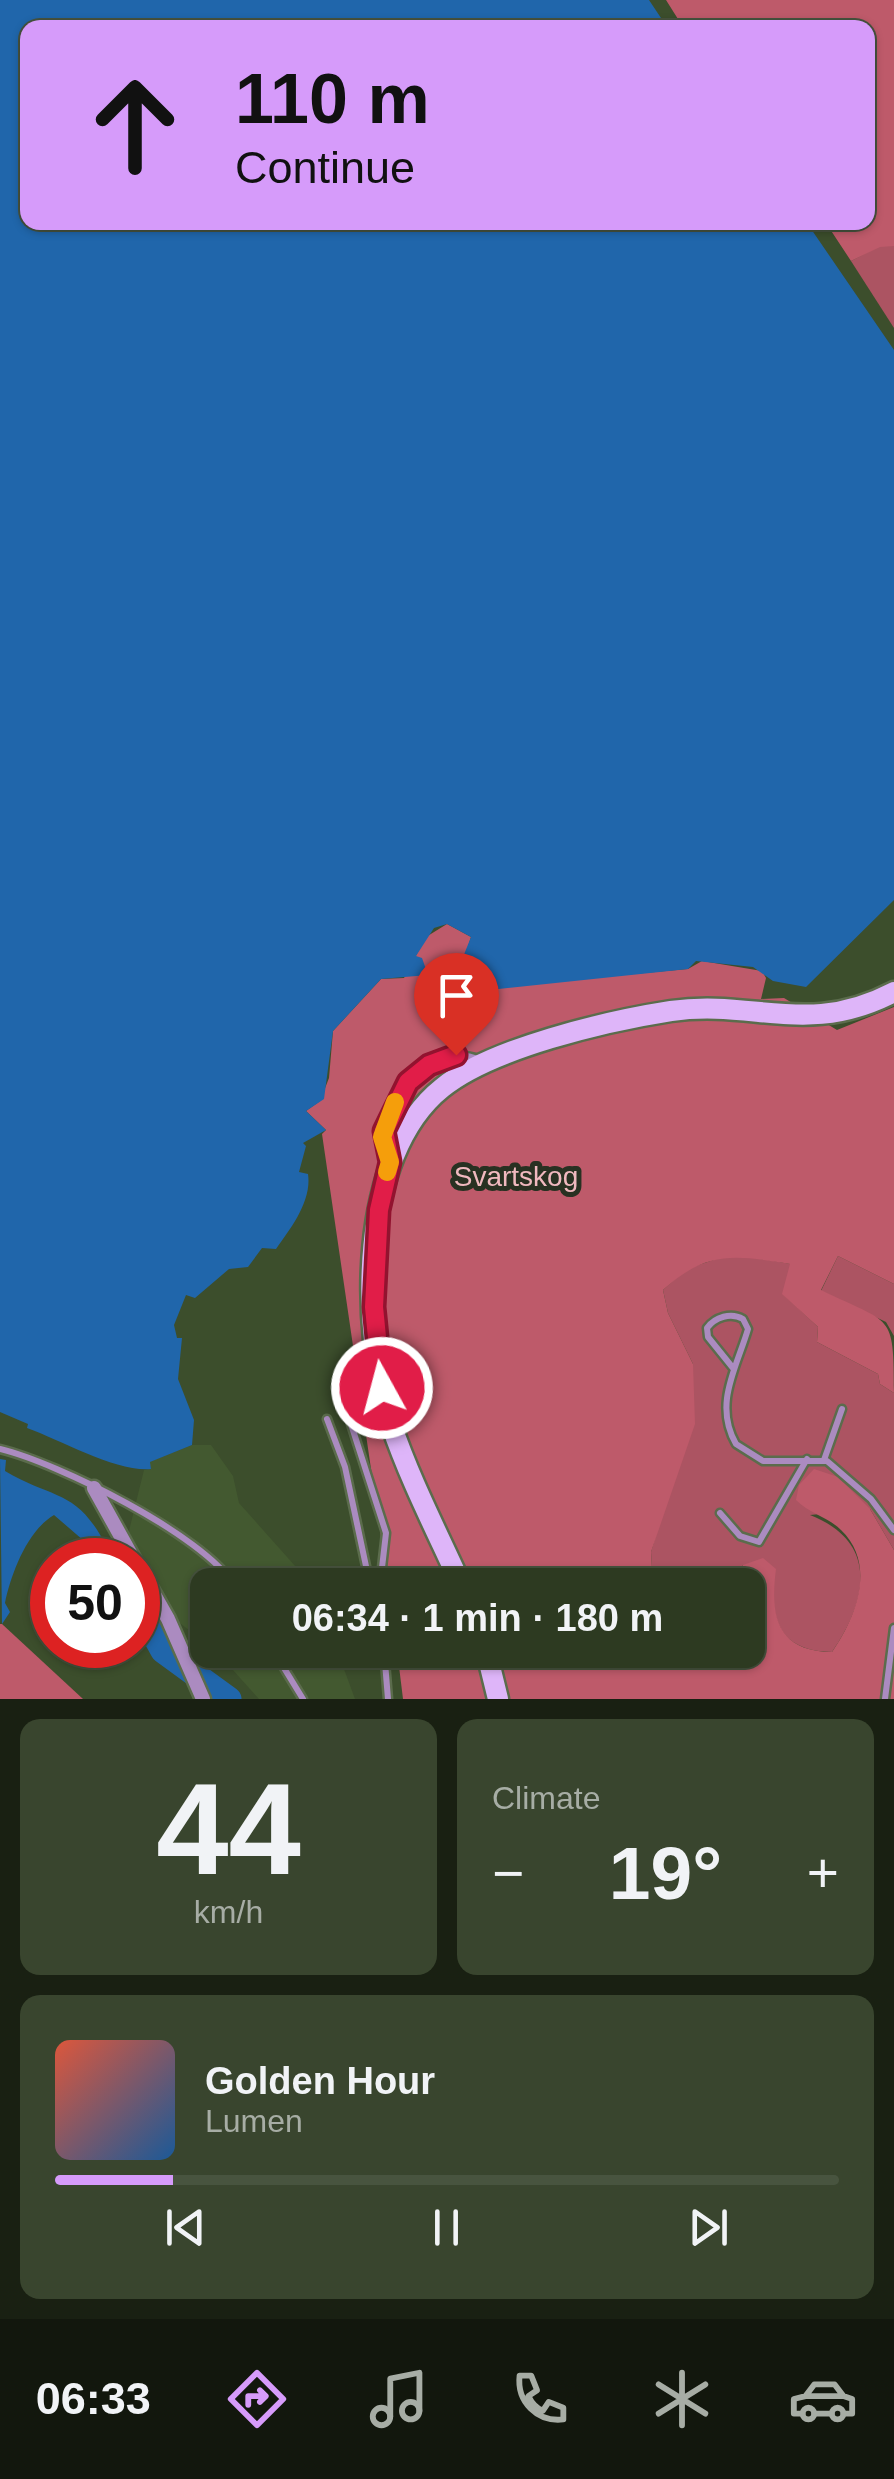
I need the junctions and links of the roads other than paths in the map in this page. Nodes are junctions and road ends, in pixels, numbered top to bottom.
1 (894, 992) edge
2 (378, 1366) junction
3 (733, 1368) junction
4 (842, 1409) dead end
5 (327, 1419) dead end
6 (0, 1449) edge
7 (808, 1458) junction
8 (824, 1460) junction
9 (94, 1488) junction
10 (894, 1512) edge
11 (720, 1513) dead end
12 (885, 1516) junction
13 (894, 1530) edge
14 (122, 1538) edge
15 (222, 1568) edge
16 (366, 1568) edge
17 (382, 1568) edge
18 (453, 1568) edge
19 (160, 1608) edge
20 (894, 1628) edge
21 (285, 1668) edge
22 (385, 1668) edge
23 (490, 1668) edge
24 (203, 1699) edge
25 (303, 1699) edge
26 (388, 1699) edge
27 (498, 1699) edge
28 (885, 1699) edge

1 - 2 main road
2 - 17 lane
2 - 18 main road
3 - 3 lane
3 - 7 lane
4 - 8 lane
5 - 16 lane
6 - 9 lane
7 - 8 lane
7 - 11 lane
8 - 12 lane
9 - 14 street
9 - 15 lane
10 - 12 lane
12 - 13 lane
19 - 24 street
20 - 28 lane
21 - 25 lane
22 - 26 lane
23 - 27 main road

